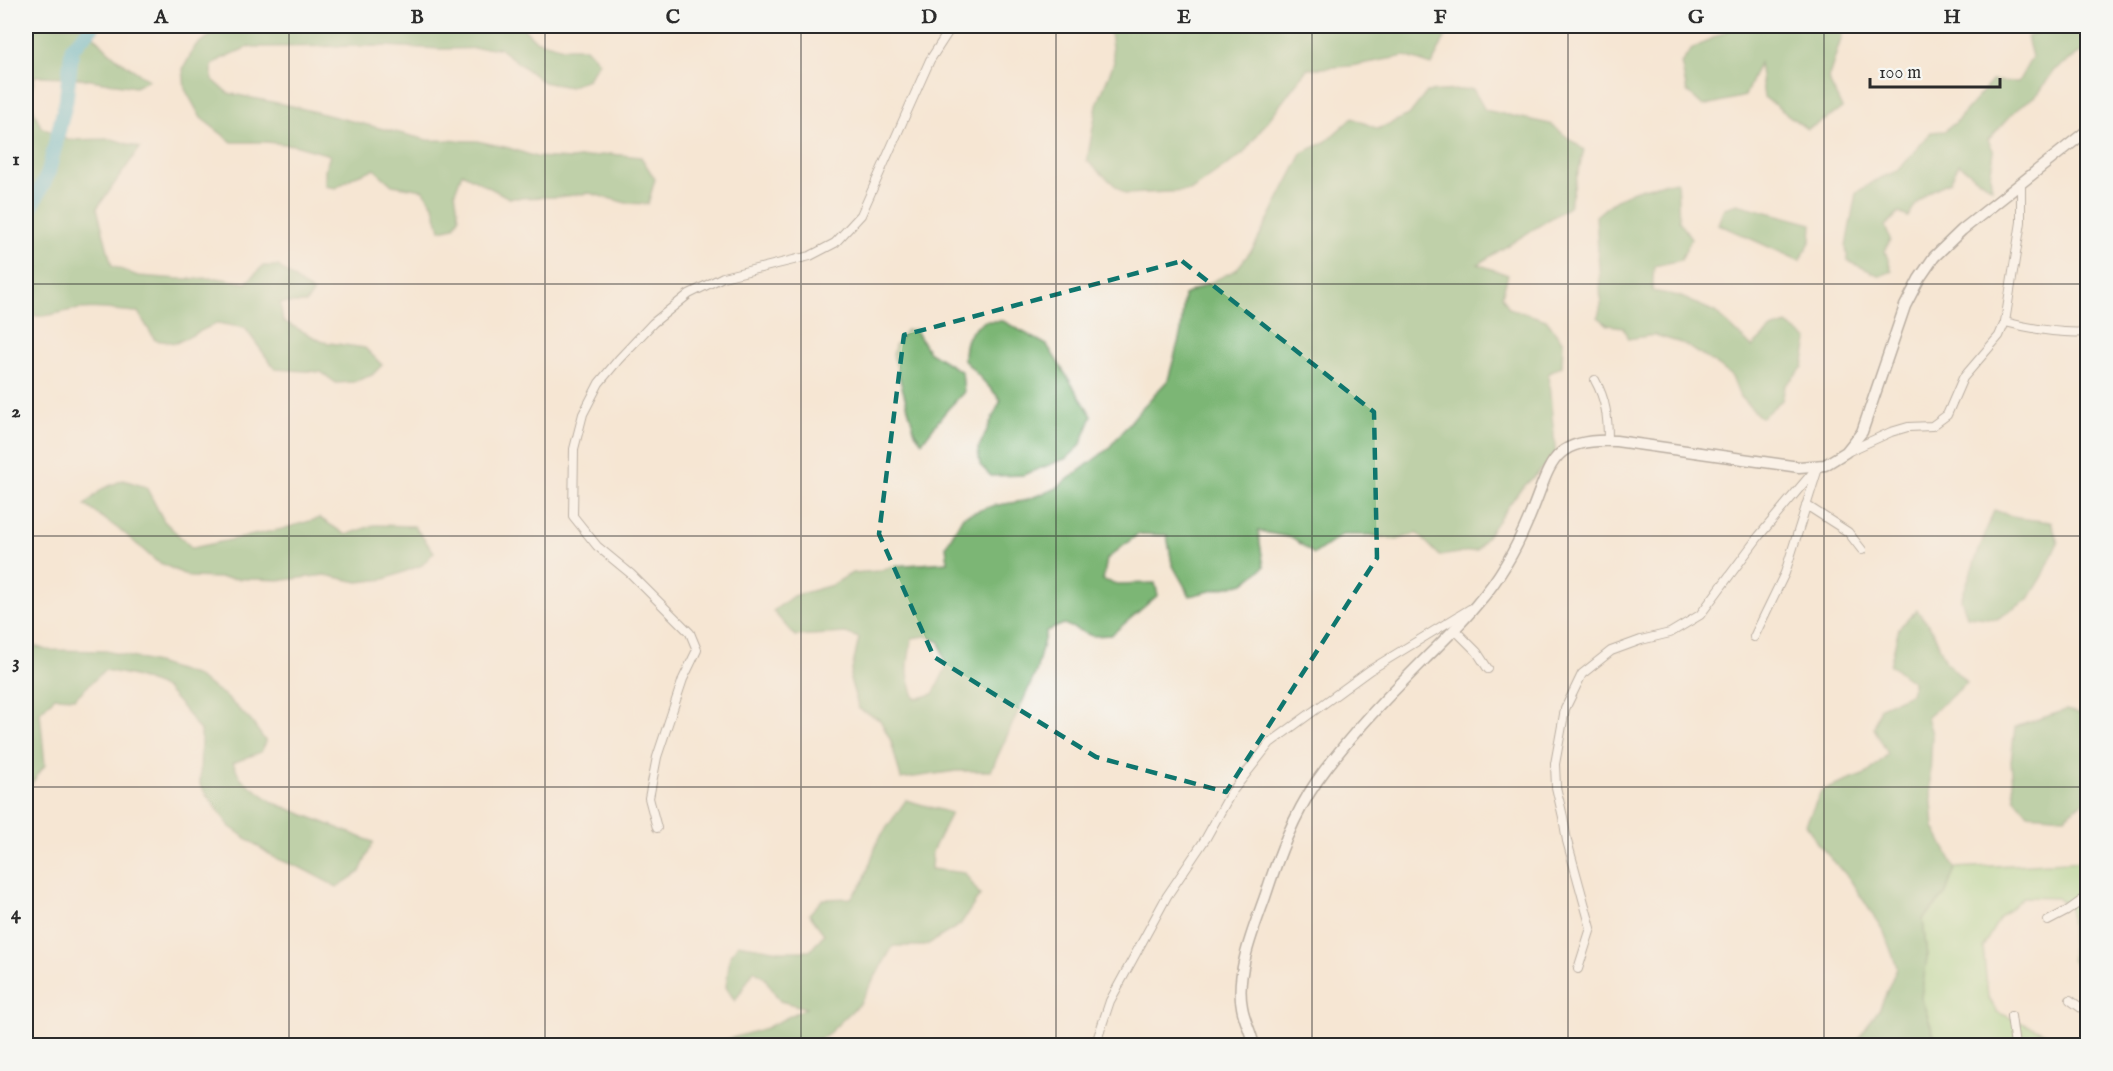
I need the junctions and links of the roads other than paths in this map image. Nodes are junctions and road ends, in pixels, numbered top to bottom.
1 (952, 26) edge
2 (2086, 131) edge
3 (2088, 145) edge
4 (2020, 184) junction
5 (2005, 322) junction
6 (2088, 332) edge
7 (1595, 380) dead end
8 (1608, 440) junction
9 (1846, 452) junction
10 (1819, 465) junction
11 (1806, 505) junction
12 (1862, 550) dead end
13 (1479, 603) junction
14 (1454, 629) junction
15 (1754, 637) dead end
16 (1488, 669) dead end
17 (657, 828) dead end
18 (2088, 896) edge
19 (2048, 921) dead end
20 (1578, 969) dead end
21 (2070, 1000) dead end
22 (2088, 1013) edge
23 (2011, 1016) dead end
24 (1095, 1046) edge
25 (1254, 1046) edge
26 (2015, 1046) edge

1 - 17 street
2 - 3 street
2 - 4 main road
4 - 5 street
4 - 9 main road
5 - 6 street
5 - 9 street
7 - 8 street
8 - 10 main road
8 - 13 main road
9 - 10 main road
10 - 11 street
10 - 20 street
11 - 12 street
11 - 15 street
13 - 14 main road
13 - 24 street
14 - 16 street
14 - 25 main road
18 - 19 street
21 - 22 street
23 - 26 street

